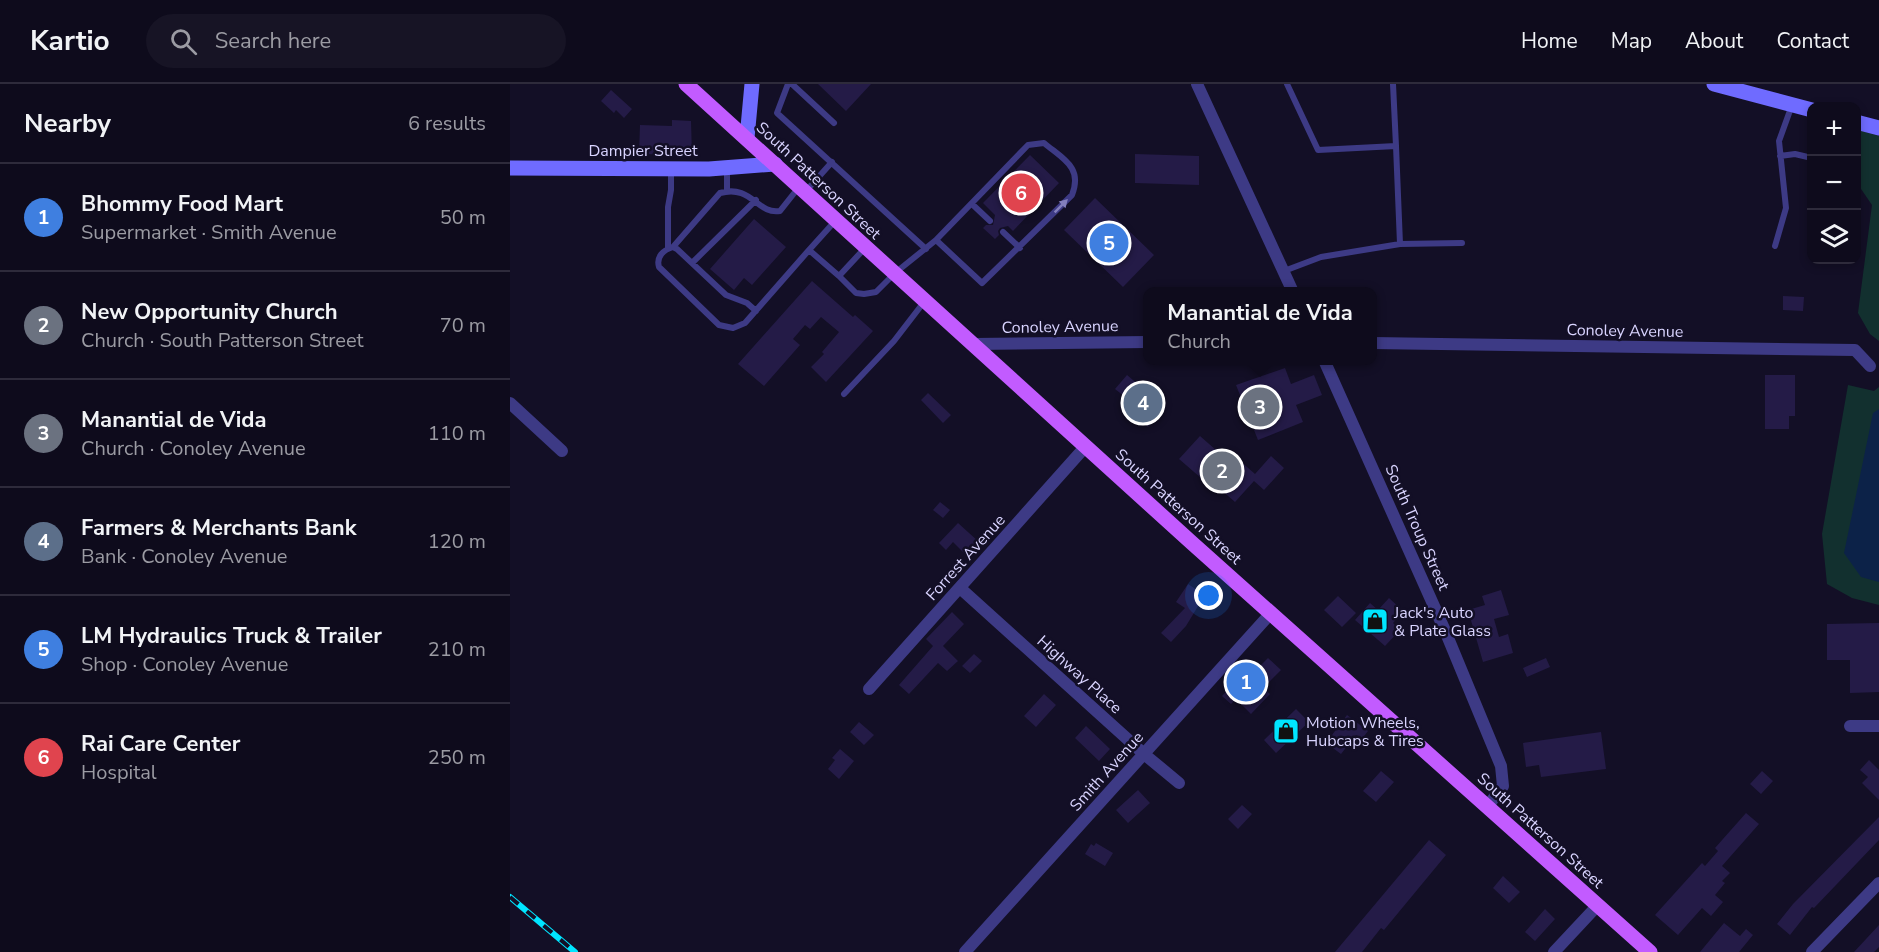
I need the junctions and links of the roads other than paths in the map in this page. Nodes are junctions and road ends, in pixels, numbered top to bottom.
1 (686, 84) edge
2 (752, 84) edge
3 (788, 84) edge
4 (792, 84) edge
5 (1197, 84) edge
6 (1287, 84) edge
7 (1392, 84) edge
8 (1713, 84) edge
9 (1737, 87) edge
10 (1792, 105) junction
11 (1807, 109) edge
12 (834, 123) dead end
13 (1861, 123) edge
14 (1879, 128) edge
15 (747, 138) junction
16 (1396, 146) junction
17 (1780, 156) junction
18 (1807, 157) edge
19 (832, 162) junction
20 (775, 164) junction
21 (727, 167) junction
22 (510, 168) edge
23 (671, 169) junction
24 (803, 189) junction
25 (727, 191) junction
26 (756, 200) junction
27 (972, 204) junction
28 (836, 220) junction
29 (990, 221) dead end
30 (1003, 232) dead end
31 (936, 240) junction
32 (1462, 243) dead end
33 (1400, 244) junction
34 (1775, 246) dead end
35 (866, 247) junction
36 (670, 248) junction
37 (1020, 248) junction
38 (926, 249) junction
39 (809, 250) junction
40 (692, 264) junction
41 (1284, 271) junction
42 (895, 273) junction
43 (839, 276) junction
44 (1291, 287) edge
45 (925, 300) junction
46 (756, 311) junction
47 (1143, 342) edge
48 (973, 344) junction
49 (1377, 344) edge
50 (1326, 365) edge
51 (1870, 366) dead end
52 (844, 394) dead end
53 (510, 403) edge
54 (1086, 446) junction
55 (562, 451) dead end
56 (960, 588) junction
57 (1271, 613) junction
58 (869, 689) dead end
59 (1850, 726) dead end
60 (1879, 726) edge
61 (1144, 753) junction
62 (1179, 783) dead end
63 (1487, 807) junction
64 (1879, 883) edge
65 (1598, 905) junction
66 (965, 952) edge
67 (1554, 952) edge
68 (1650, 952) edge
69 (1812, 952) edge

1 - 15 main road, South Patterson Street
2 - 15 main road
3 - 19 lane
4 - 12 lane
5 - 41 street
6 - 16 lane
7 - 16 lane
8 - 9 main road
9 - 10 main road
10 - 11 main road
10 - 17 lane
13 - 14 main road
15 - 20 main road, South Patterson Street
16 - 33 lane
17 - 18 lane
17 - 34 lane
19 - 24 lane
19 - 38 lane
20 - 21 main road, Dampier Street
20 - 24 main road, South Patterson Street
21 - 23 main road, Dampier Street
21 - 25 lane
22 - 23 main road, Dampier Street
23 - 36 lane
24 - 26 lane
24 - 28 main road, South Patterson Street
25 - 26 lane
25 - 36 lane
26 - 40 lane
27 - 29 lane
27 - 31 lane
37 -> 27 lane
28 - 35 main road, South Patterson Street
28 - 39 lane
30 - 37 lane
31 - 37 lane
31 - 38 lane
32 - 33 lane
33 - 41 lane
35 - 42 main road, South Patterson Street
35 - 43 lane
36 - 40 lane
36 - 46 lane
38 - 42 lane
39 - 43 lane
39 - 46 lane
40 - 46 lane
41 - 44 street
42 - 43 lane
42 - 45 main road, South Patterson Street
45 - 48 main road, South Patterson Street
45 - 52 lane
47 - 48 street, Conoley Avenue
48 - 54 main road, South Patterson Street
49 - 51 street, Conoley Avenue
50 - 63 street, South Troup Street
53 - 55 street
54 - 56 street, Forrest Avenue
54 - 57 main road, South Patterson Street
56 - 58 street, Forrest Avenue
56 - 61 street, Highway Place
57 - 61 street, Smith Avenue
57 - 63 main road, South Patterson Street
59 - 60 street
61 - 62 street, Highway Place
61 - 66 street, Smith Avenue
63 - 65 main road, South Patterson Street
64 - 69 street
65 - 67 street
65 - 68 main road, South Patterson Street

